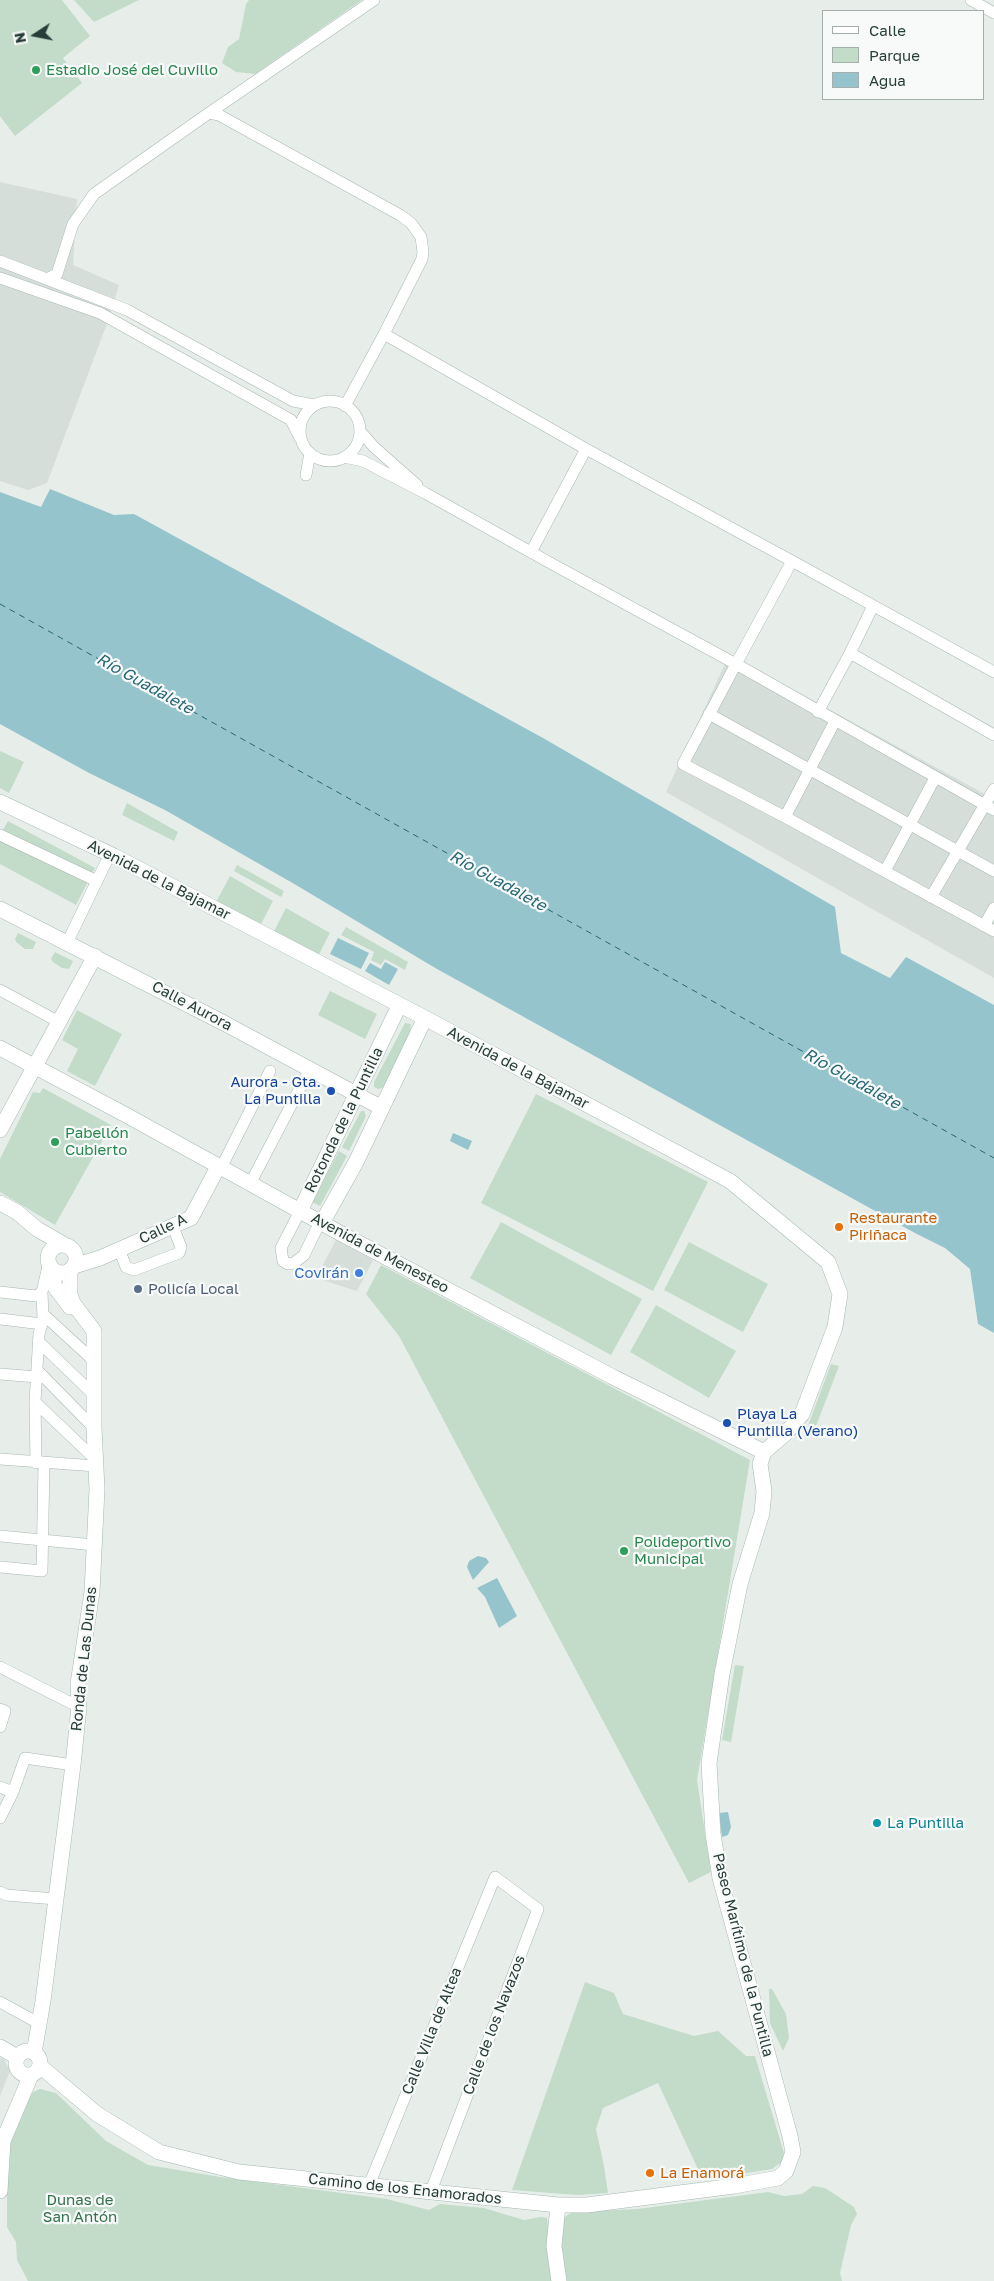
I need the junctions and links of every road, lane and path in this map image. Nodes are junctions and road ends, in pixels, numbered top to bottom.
1 (374, 0) edge
2 (971, 0) edge
3 (994, 12) edge
4 (209, 113) junction
5 (0, 261) edge
6 (0, 272) edge
7 (0, 278) edge
8 (49, 278) junction
9 (127, 310) junction
10 (384, 334) junction
11 (314, 405) junction
12 (345, 406) junction
13 (360, 431) junction
14 (300, 438) junction
15 (586, 448) junction
16 (310, 453) junction
17 (344, 457) junction
18 (322, 460) junction
19 (426, 493) junction
20 (531, 552) junction
21 (792, 561) junction
22 (873, 606) junction
23 (850, 653) junction
24 (736, 664) junction
25 (994, 672) edge
26 (818, 712) junction
27 (709, 714) junction
28 (835, 721) junction
29 (994, 735) edge
30 (810, 770) junction
31 (935, 778) junction
32 (994, 789) edge
33 (2, 807) edge
34 (989, 807) edge
35 (786, 817) junction
36 (910, 825) junction
37 (0, 834) edge
38 (958, 852) junction
39 (110, 854) junction
40 (885, 871) junction
41 (994, 872) edge
42 (96, 881) junction
43 (931, 896) junction
44 (994, 908) edge
45 (0, 909) edge
46 (989, 928) edge
47 (67, 943) junction
48 (95, 956) junction
49 (0, 990) edge
50 (399, 1006) junction
51 (426, 1018) junction
52 (59, 1022) junction
53 (0, 1048) edge
54 (34, 1067) junction
55 (310, 1070) junction
56 (270, 1071) dead end
57 (358, 1095) junction
58 (382, 1108) junction
59 (1, 1126) edge
60 (220, 1168) junction
61 (250, 1184) junction
62 (0, 1203) edge
63 (300, 1211) junction
64 (321, 1223) junction
65 (173, 1227) junction
66 (115, 1251) junction
67 (57, 1255) junction
68 (72, 1268) junction
69 (0, 1292) edge
70 (42, 1292) junction
71 (0, 1319) edge
72 (42, 1319) junction
73 (94, 1331) junction
74 (38, 1341) junction
75 (94, 1361) junction
76 (0, 1374) edge
77 (37, 1374) junction
78 (94, 1395) junction
79 (35, 1402) junction
80 (94, 1428) junction
81 (764, 1452) junction
82 (0, 1459) edge
83 (40, 1463) junction
84 (96, 1463) junction
85 (0, 1536) edge
86 (44, 1540) junction
87 (94, 1545) junction
88 (0, 1567) edge
89 (0, 1667) edge
90 (78, 1707) junction
91 (0, 1709) edge
92 (0, 1727) edge
93 (73, 1765) junction
94 (0, 1787) edge
95 (13, 1792) junction
96 (0, 1818) edge
97 (495, 1877) joint
98 (0, 1892) edge
99 (56, 1899) junction
100 (0, 2002) edge
101 (40, 2024) junction
102 (0, 2047) edge
103 (32, 2067) junction
104 (0, 2123) edge
105 (790, 2161) joint
106 (369, 2186) junction
107 (0, 2191) edge
108 (431, 2191) junction
109 (558, 2204) junction
110 (559, 2281) edge

1 - 4 street
2 - 3 street
4 - 8 street
4 - 10 street
5 - 8 street
6 - 9 street
7 - 14 street
8 - 9 street
9 - 11 street
10 - 12 street
10 - 15 street
11 - 12 street
11 - 14 street
12 - 13 street
13 - 17 street
13 - 19 street
14 - 16 street
15 - 20 street
15 - 21 street
16 - 18 street
16 - 18 street
17 - 18 street
17 - 19 street
19 - 20 street
20 - 24 street
21 - 22 street
21 - 24 street
22 - 23 street
22 - 25 street
23 - 26 street
23 - 29 street
24 - 26 street
24 - 27 street
26 - 28 street
27 - 30 street
27 - 35 street
28 - 30 street
28 - 31 street
30 - 35 street
30 - 36 street
31 - 34 street
31 - 36 street
32 - 34 street
33 - 39 street, Avenida de la Bajamar
34 - 38 street
35 - 40 street
36 - 38 street
36 - 40 street
37 - 42 street
38 - 41 street
38 - 43 street
39 - 42 street
39 - 50 street, Avenida de la Bajamar
40 - 43 street
42 - 47 street
43 - 46 street
44 - 46 street
45 - 47 street, Calle Aurora
47 - 48 street, Calle Aurora
48 - 52 street
48 - 55 street, Calle Aurora
49 - 52 street
50 - 51 street, Avenida de la Bajamar
50 - 57 street, Rotonda de la Puntilla
51 - 58 street
51 - 81 street, Avenida de la Bajamar
52 - 54 street
53 - 54 street, Avenida de Menesteo
54 - 59 street
54 - 60 street, Avenida de Menesteo
55 - 57 street, Calle Aurora
55 - 61 street
56 - 60 street
57 - 58 street, Calle Aurora
57 - 63 street, Rotonda de la Puntilla
58 - 64 street
60 - 61 street, Avenida de Menesteo
60 - 65 street, Calle A
61 - 63 street, Avenida de Menesteo
62 - 67 street
63 - 64 street, Avenida de Menesteo
63 - 64 street, Rotonda de la Puntilla
64 - 81 street, Avenida de Menesteo
65 - 66 street, Calle A
65 - 66 street
66 - 67 street, Calle A
66 - 68 street, Calle A
67 - 68 street
67 - 68 street
67 - 70 street
67 - 73 street
68 - 73 street
69 - 70 street
70 - 72 street
71 - 72 street
72 - 74 street
72 - 75 street
73 - 75 street, Ronda de Las Dunas
74 - 77 street
74 - 78 street
75 - 78 street, Ronda de Las Dunas
76 - 77 street
77 - 79 street
77 - 80 street
78 - 80 street, Ronda de Las Dunas
79 - 83 street
79 - 84 street
80 - 84 street, Ronda de Las Dunas
81 - 105 street, Paseo Marítimo de la Puntilla
82 - 83 street
83 - 84 street
83 - 86 street
84 - 87 street, Ronda de Las Dunas
85 - 86 street
86 - 87 street
86 - 88 street
87 - 90 street, Ronda de Las Dunas
89 - 90 street
90 - 93 street, Ronda de Las Dunas
91 - 92 street
93 - 95 street
93 - 99 street, Ronda de Las Dunas
94 - 95 street
95 - 96 street
97 - 106 street, Calle Villa de Altea
97 - 108 street, Calle de los Navazos
98 - 99 street
99 - 101 street, Ronda de Las Dunas
100 - 101 street
101 - 103 street, Ronda de Las Dunas
102 - 103 street
103 - 104 street
103 - 106 street, Camino de los Enamorados
103 - 107 street
105 - 109 street, Camino de los Enamorados
106 - 108 street, Camino de los Enamorados
108 - 109 street, Camino de los Enamorados
109 - 110 street

